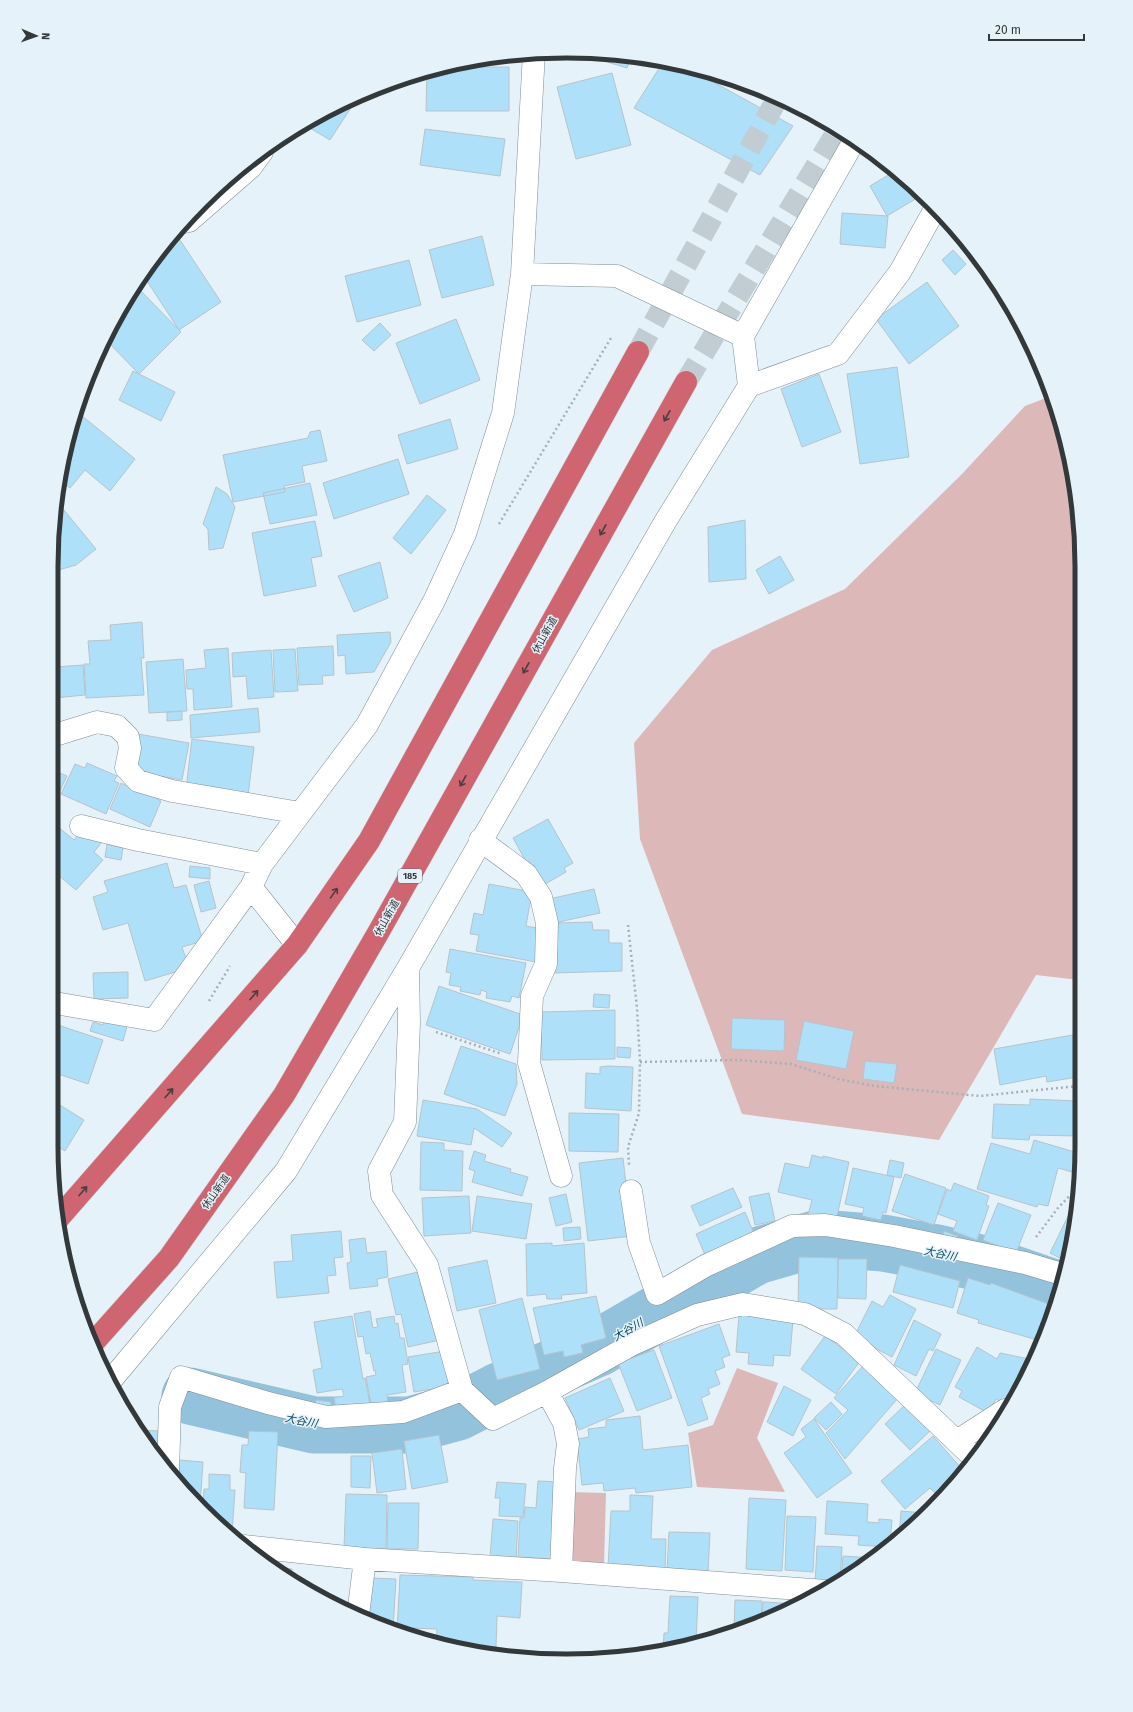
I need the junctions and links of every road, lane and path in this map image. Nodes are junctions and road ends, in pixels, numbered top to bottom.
1 (534, 59) edge
2 (851, 146) edge
3 (238, 179) edge
4 (226, 189) edge
5 (932, 214) edge
6 (522, 274) junction
7 (743, 336) junction
8 (638, 352) tunnel mouth
9 (686, 382) tunnel mouth
10 (749, 386) junction
11 (58, 734) edge
12 (300, 813) junction
13 (81, 826) dead end
14 (480, 840) junction
15 (262, 864) junction
16 (251, 887) junction
17 (628, 925) dead end
18 (297, 945) junction
19 (408, 968) junction
20 (58, 1004) edge
21 (409, 1023) junction
22 (640, 1062) junction
23 (529, 1063) junction
24 (1075, 1086) edge
25 (562, 1176) dead end
26 (631, 1191) joint
27 (1073, 1192) edge
28 (62, 1214) edge
29 (1025, 1263) junction
30 (1059, 1273) edge
31 (97, 1339) edge
32 (114, 1377) edge
33 (462, 1390) junction
34 (547, 1392) junction
35 (997, 1415) edge
36 (957, 1441) junction
37 (970, 1454) edge
38 (168, 1462) edge
39 (255, 1547) edge
40 (365, 1559) junction
41 (561, 1571) junction
42 (809, 1592) edge
43 (359, 1609) edge

1 - 6 street
2 - 7 street
3 - 4 street
5 - 10 street
6 - 7 street
6 - 12 street
7 - 10 street
18 -> 8 highway
9 -> 31 highway, 休山新道 / 185
10 - 14 street
11 - 12 street
12 - 15 street
13 - 15 street
14 - 19 street
14 - 23 street
15 - 16 street
16 - 18 street
16 - 20 street
17 - 22 path
28 -> 18 highway
19 - 21 street
19 - 32 street
21 - 23 path
21 - 33 street
22 - 24 path
22 - 26 path
23 - 25 street
26 - 29 street
27 - 29 path
29 - 30 street
33 - 34 street
33 - 38 street
34 - 36 street
34 - 41 street
35 - 36 street
36 - 37 street
39 - 40 street
40 - 41 street
40 - 43 street
41 - 42 street

